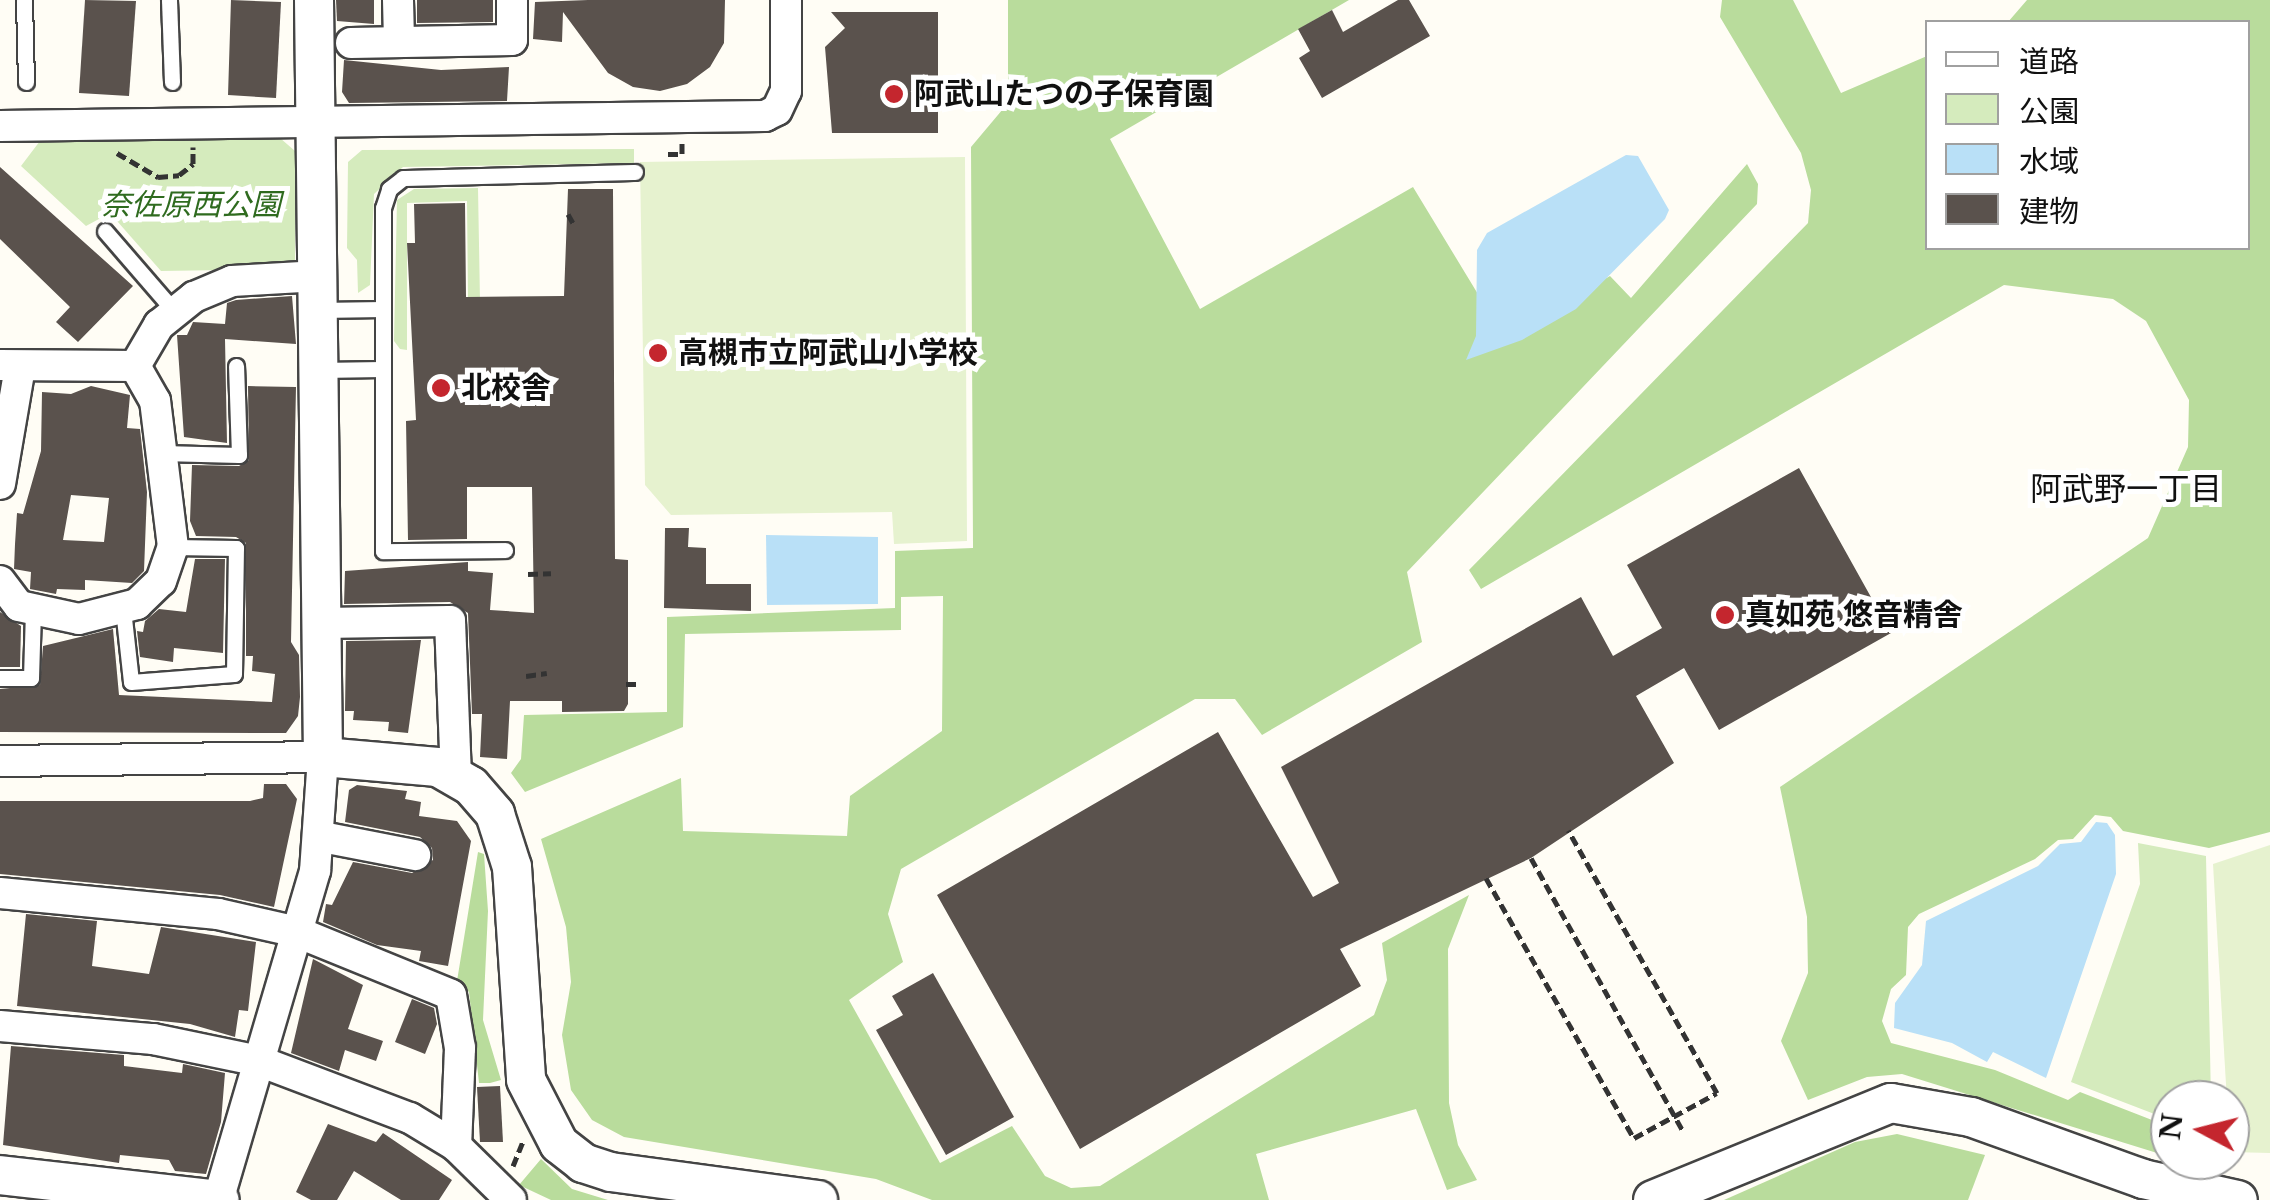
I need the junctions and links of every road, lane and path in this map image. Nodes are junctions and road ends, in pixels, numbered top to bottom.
1 (24, 0) edge
2 (170, 0) edge
3 (314, 0) edge
4 (398, 0) edge
5 (512, 0) edge
6 (786, 0) edge
7 (399, 41) junction
8 (352, 43) dead end
9 (26, 82) dead end
10 (172, 82) dead end
11 (316, 120) junction
12 (0, 126) edge
13 (190, 134) dead end
14 (682, 147) dead end
15 (106, 149) dead end
16 (668, 154) dead end
17 (635, 172) dead end
18 (568, 214) dead end
19 (573, 223) dead end
20 (105, 231) dead end
21 (319, 293) junction
22 (383, 308) junction
23 (175, 312) junction
24 (10, 366) edge
25 (135, 366) junction
26 (236, 366) dead end
27 (382, 369) junction
28 (320, 370) junction
29 (496, 373) dead end
30 (485, 389) dead end
31 (5, 438) edge
32 (162, 453) junction
33 (0, 484) edge
34 (174, 547) junction
35 (505, 550) dead end
36 (528, 574) dead end
37 (550, 574) dead end
38 (0, 581) edge
39 (123, 609) junction
40 (33, 612) junction
41 (322, 623) junction
42 (547, 673) dead end
43 (526, 676) dead end
44 (0, 678) edge
45 (626, 684) dead end
46 (640, 684) dead end
47 (323, 757) junction
48 (0, 761) edge
49 (456, 775) junction
50 (1568, 830) dead end
51 (322, 837) junction
52 (415, 855) dead end
53 (1531, 858) dead end
54 (1486, 878) dead end
55 (0, 892) edge
56 (297, 932) junction
57 (0, 1026) edge
58 (259, 1061) junction
59 (1675, 1116) junction
60 (543, 1123) junction
61 (1683, 1131) dead end
62 (456, 1146) junction
63 (0, 1175) edge
64 (494, 1195) edge
65 (219, 1200) edge
66 (818, 1200) edge
67 (1652, 1200) edge
68 (2238, 1200) edge

1 - 9 lane
2 - 10 lane
3 - 11 street
4 - 7 street
5 - 7 street
6 - 11 street
7 - 8 street
11 - 12 street
11 - 21 street
13 - 15 path
14 - 16 path
17 - 22 lane
18 - 19 path
20 - 23 lane
21 - 22 lane
21 - 23 street
21 - 28 street
22 - 27 lane
23 - 25 street
24 - 25 street
24 - 31 street
25 - 32 street
26 - 32 lane
27 - 28 lane
27 - 35 lane
28 - 41 street
29 - 30 path
31 - 33 street
32 - 34 street
34 - 39 street
34 - 39 lane
36 - 37 path
38 - 40 street
39 - 40 street
40 - 44 lane
41 - 47 street
41 - 49 street
42 - 43 path
45 - 46 path
47 - 48 street
47 - 49 street
47 - 51 street
49 - 60 street
50 - 59 path
51 - 52 street
51 - 56 street
53 - 59 path
54 - 59 path
55 - 56 street
56 - 58 street
56 - 62 street
57 - 58 street
58 - 62 street
58 - 65 street
59 - 61 path
60 - 64 path
60 - 66 street
62 - 64 street
63 - 65 street
67 - 68 street

